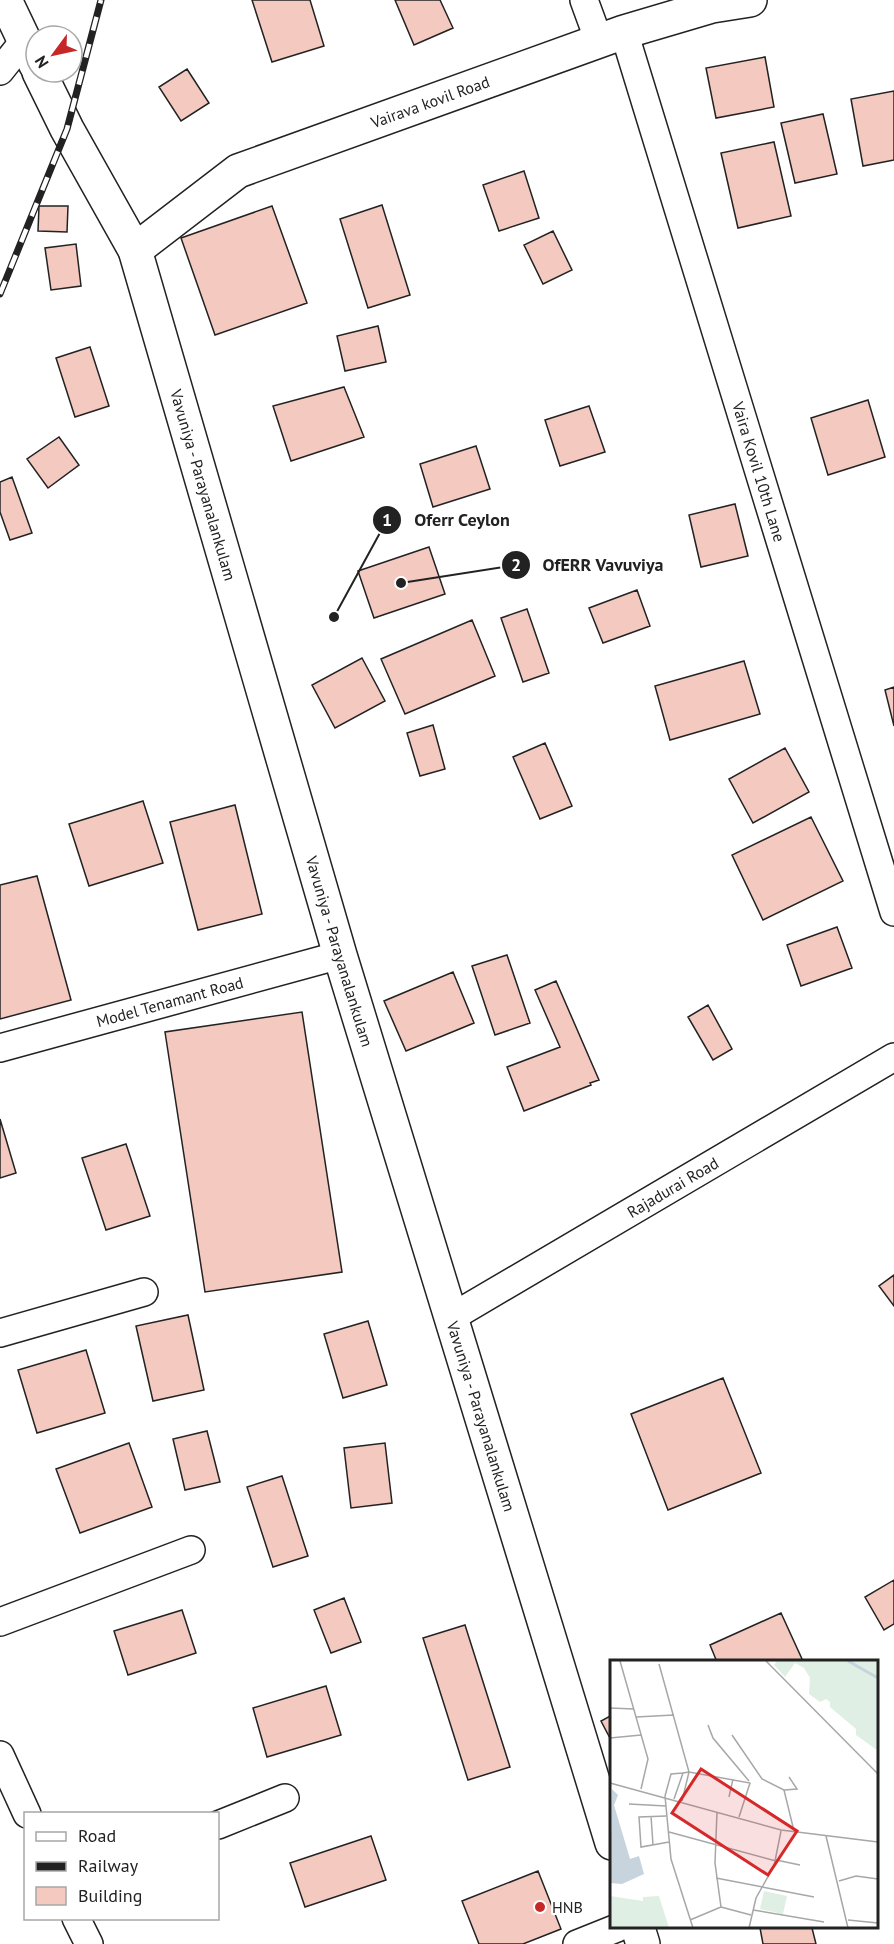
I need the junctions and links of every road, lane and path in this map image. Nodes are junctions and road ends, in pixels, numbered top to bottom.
1 (5, 0) edge
2 (584, 0) edge
3 (750, 0) edge
4 (612, 36) junction
5 (24, 40) edge
6 (24, 56) edge
7 (0, 70) edge
8 (45, 84) edge
9 (135, 250) junction
10 (894, 912) edge
11 (340, 955) junction
12 (0, 1048) edge
13 (894, 1056) edge
14 (144, 1292) dead end
15 (452, 1317) junction
16 (0, 1333) edge
17 (191, 1550) dead end
18 (0, 1622) edge
19 (0, 1755) edge
20 (285, 1798) dead end
21 (26, 1812) edge
22 (219, 1826) edge
23 (610, 1836) edge
24 (77, 1920) edge
25 (614, 1929) edge
26 (638, 1929) edge
27 (89, 1944) edge
28 (577, 1944) edge
29 (643, 1944) edge

1 - 5 main road
2 - 4 street, Vaira Kovil 10th Lane
3 - 4 main road, Vairava kovil Road
4 - 9 main road, Vairava kovil Road
4 - 10 street, Vaira Kovil 10th Lane
6 - 7 street
8 - 9 main road, Vavuniya - Parayanalankulam
9 - 11 main road, Vavuniya - Parayanalankulam
11 - 12 street, Model Tenamant Road
11 - 15 main road, Vavuniya - Parayanalankulam
13 - 15 street, Rajadurai Road
14 - 16 street
15 - 23 main road, Vavuniya - Parayanalankulam
17 - 18 street
19 - 21 street
20 - 22 street
24 - 27 street
25 - 28 street
26 - 29 main road

